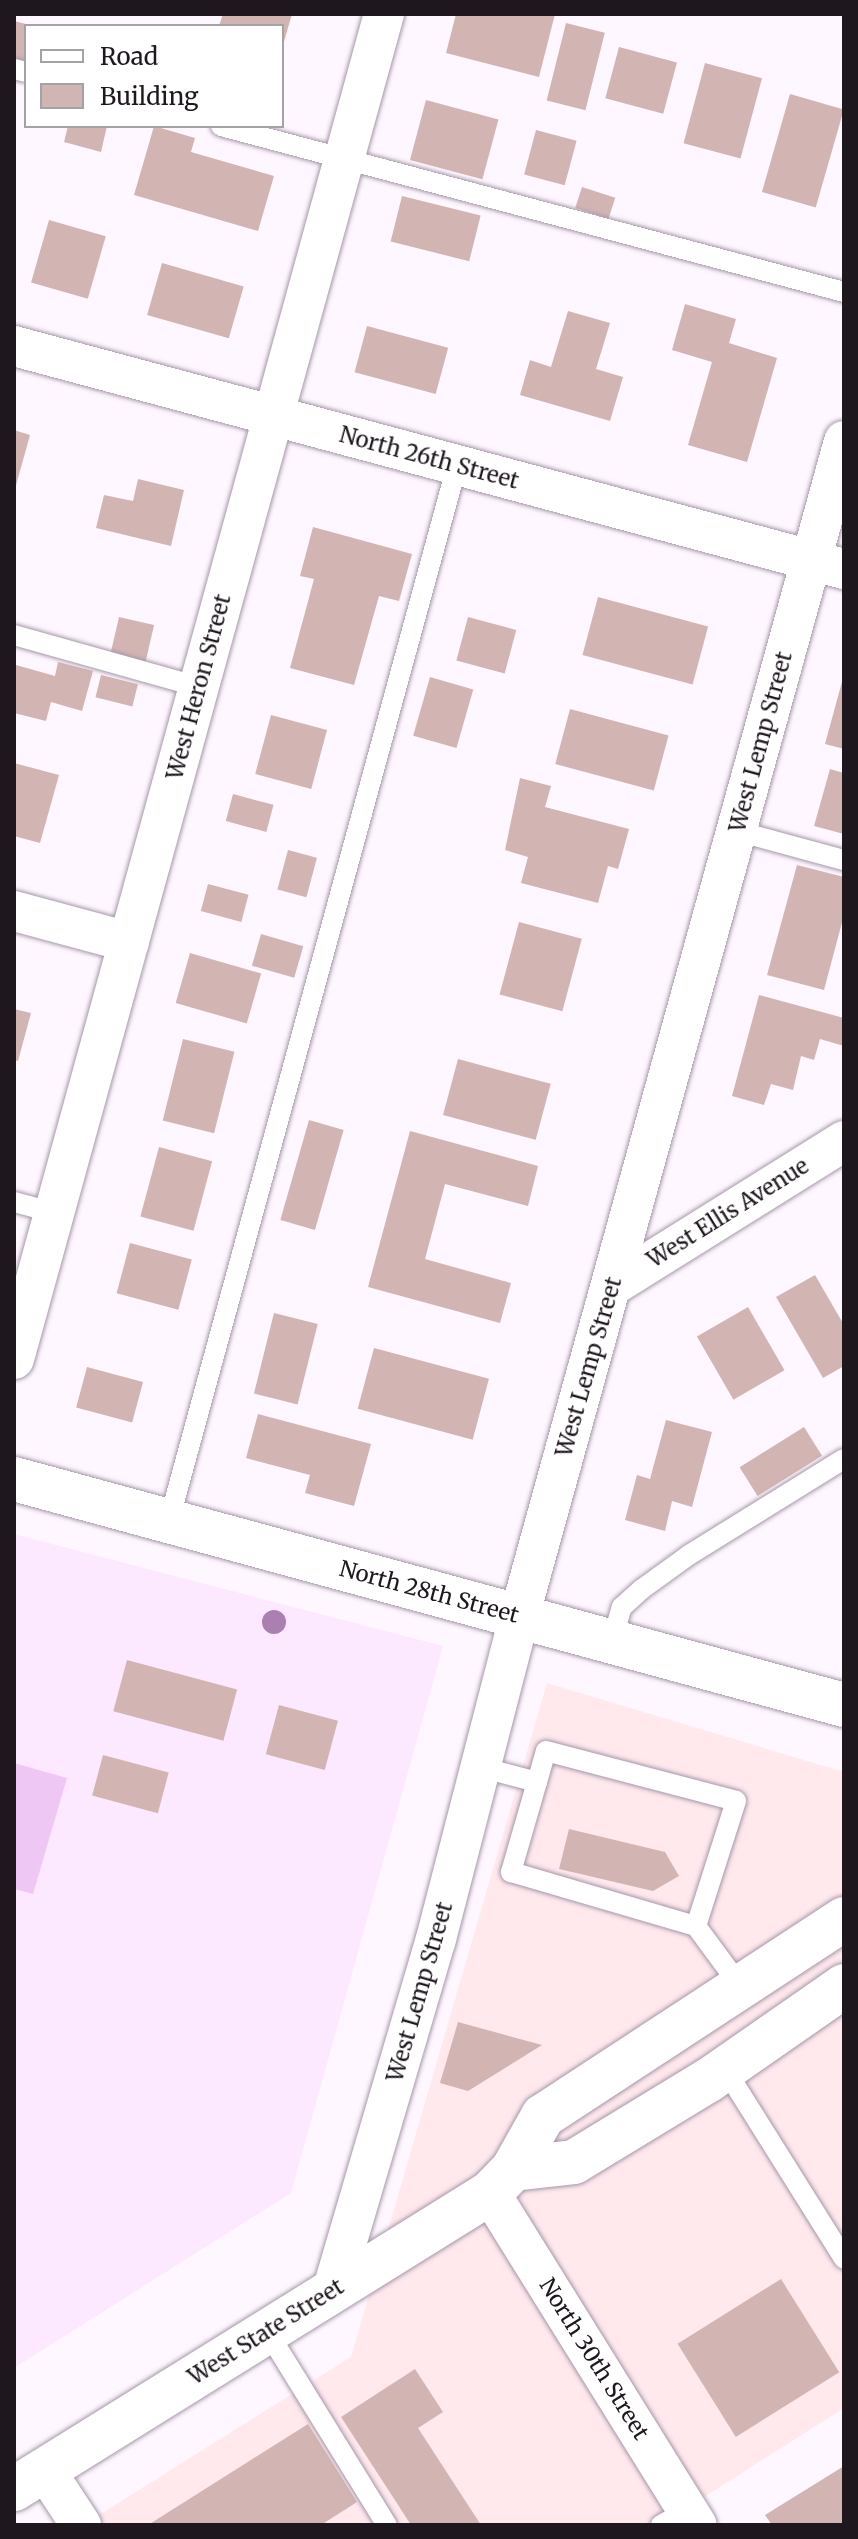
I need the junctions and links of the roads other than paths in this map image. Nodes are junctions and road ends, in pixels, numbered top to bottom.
1 (384, 14) edge
2 (228, 128) edge
3 (344, 160) junction
4 (844, 292) edge
5 (14, 346) edge
6 (274, 416) junction
7 (844, 441) edge
8 (457, 465) junction
9 (828, 565) edge
10 (14, 635) edge
11 (199, 687) junction
12 (737, 831) junction
13 (844, 860) edge
14 (14, 911) edge
15 (129, 942) junction
16 (844, 1141) edge
17 (14, 1202) edge
18 (55, 1213) junction
19 (612, 1286) junction
20 (14, 1359) edge
21 (844, 1459) edge
22 (14, 1479) edge
23 (169, 1521) junction
24 (519, 1617) junction
25 (612, 1641) junction
26 (844, 1705) edge
27 (480, 1767) junction
28 (537, 1782) junction
29 (844, 1919) edge
30 (696, 1926) junction
31 (844, 1986) edge
32 (741, 1987) junction
33 (725, 2069) junction
34 (501, 2181) junction
35 (844, 2259) edge
36 (332, 2292) junction
37 (267, 2331) junction
38 (30, 2479) edge
39 (682, 2520) edge
40 (81, 2525) edge
41 (387, 2525) edge

1 - 3 street, West Heron Street
2 - 3 lane
3 - 4 lane
3 - 6 street, West Heron Street
5 - 6 street, North 26th Street
6 - 8 street, North 26th Street
6 - 11 street, West Heron Street
7 - 9 street, West Lemp Street
8 - 9 street, North 26th Street
8 - 23 lane
9 - 12 street, West Lemp Street
10 - 11 lane
11 - 15 street, West Heron Street
12 - 13 lane
12 - 19 street, West Lemp Street
14 - 15 street
15 - 18 street, West Heron Street
16 - 19 street, West Ellis Avenue
17 - 18 lane
18 - 20 street, West Heron Street
19 - 24 street, West Lemp Street
21 - 25 lane
22 - 23 main road, North 28th Street
23 - 24 main road, North 28th Street
24 - 25 main road, North 28th Street
24 - 27 street, West Lemp Street
25 - 26 main road, North 28th Street
27 - 28 lane
27 - 36 street, West Lemp Street
28 - 30 lane
28 - 30 lane
29 - 32 main road, West State Street
30 - 32 lane
31 - 33 main road, West State Street
32 - 34 main road, West State Street
33 - 34 main road, West State Street
33 - 35 lane
34 - 36 main road, West State Street
34 - 39 street, North 30th Street
36 - 37 main road, West State Street
37 - 38 main road, West State Street
37 - 41 lane
38 - 40 street

